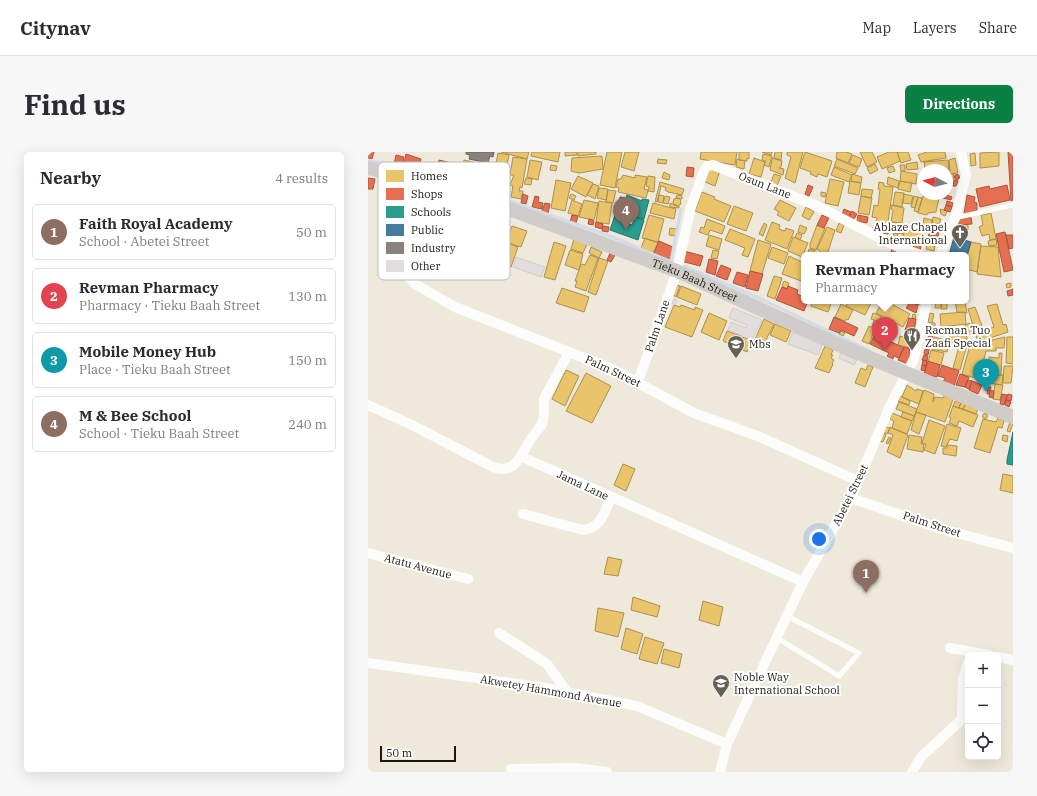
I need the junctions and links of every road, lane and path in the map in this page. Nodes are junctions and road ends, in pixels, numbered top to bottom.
1 (961, 152) edge
2 (368, 168) edge
3 (378, 170) edge
4 (1013, 205) edge
5 (510, 209) edge
6 (955, 218) junction
7 (911, 252) edge
8 (941, 252) edge
9 (677, 271) junction
10 (411, 280) edge
11 (925, 304) edge
12 (569, 352) junction
13 (906, 374) junction
14 (638, 382) junction
15 (368, 405) edge
16 (1013, 417) edge
17 (522, 457) junction
18 (858, 481) junction
19 (611, 498) junction
20 (851, 498) junction
21 (523, 514) dead end
22 (1013, 548) edge
23 (368, 553) edge
24 (468, 579) dead end
25 (803, 582) junction
26 (787, 616) junction
27 (499, 633) dead end
28 (777, 638) junction
29 (950, 648) dead end
30 (968, 652) edge
31 (1001, 658) edge
32 (1013, 660) edge
33 (368, 663) edge
34 (965, 673) edge
35 (567, 692) junction
36 (727, 744) junction
37 (512, 769) dead end
38 (607, 772) edge
39 (720, 772) edge
40 (912, 772) edge

1 - 6 street
2 - 3 street, Tieku Baah Street
4 - 6 lane
5 - 9 street, Tieku Baah Street
6 - 8 street
7 - 9 street, Osun Lane
9 - 13 street, Tieku Baah Street
9 - 14 street, Palm Lane
10 - 12 street, Palm Street
11 - 13 street, Abetei Street
12 - 14 street, Palm Street
12 - 17 street
13 - 16 street, Tieku Baah Street
13 - 18 street, Abetei Street
14 - 18 street, Palm Street
15 - 17 street
17 - 19 street, Jama Lane
18 - 20 street, Abetei Street
19 - 21 street
19 - 25 street, Jama Lane
20 - 22 street, Palm Street
20 - 25 street, Abetei Street
23 - 24 street, Atatu Avenue
25 - 26 street, Abetei Street
26 - 28 street, Abetei Street
26 - 28 lane
27 - 35 street
28 - 36 street, Abetei Street
29 - 30 street
31 - 32 street
33 - 35 street, Akwetey Hammond Avenue
34 - 40 street
35 - 36 street, Akwetey Hammond Avenue
36 - 39 street, Abetei Street
37 - 38 street

